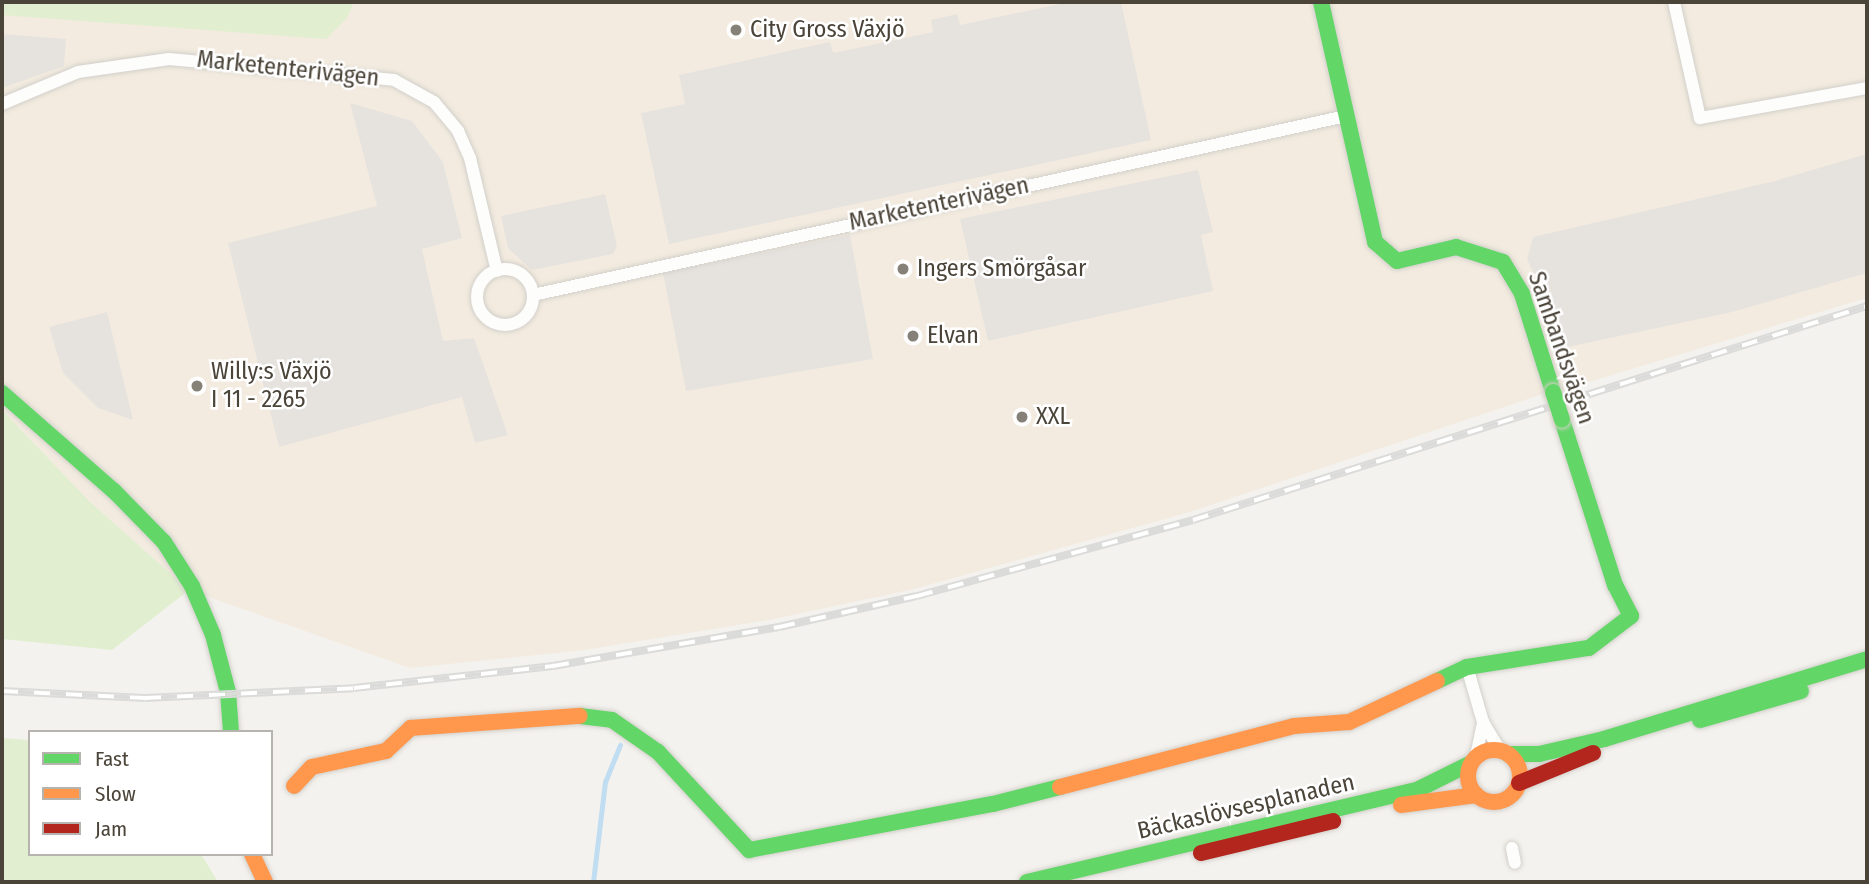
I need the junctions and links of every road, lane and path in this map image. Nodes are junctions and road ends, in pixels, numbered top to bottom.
1 (1321, 2) edge
2 (1674, 2) edge
3 (1867, 88) edge
4 (2, 104) edge
5 (1346, 116) junction
6 (497, 271) junction
7 (533, 295) junction
8 (2, 393) edge
9 (1867, 659) edge
10 (1467, 667) junction
11 (1867, 670) edge
12 (1483, 722) junction
13 (231, 730) edge
14 (1504, 752) junction
15 (1473, 760) junction
16 (1519, 783) junction
17 (294, 786) dead end
18 (1476, 795) junction
19 (1512, 848) dead end
20 (253, 856) edge
21 (1515, 863) dead end
22 (265, 882) edge
23 (1027, 882) edge
24 (1078, 882) edge

1 - 5 street, Sambandsvägen
2 - 3 street
4 - 6 street, Marketenterivägen
5 - 7 street, Marketenterivägen
5 - 10 street, Sambandsvägen, bridge
6 - 7 street
6 - 7 street
8 - 13 street
9 - 14 street, Bäckaslövsesplanaden
10 - 12 street
10 - 17 street
11 - 16 street, Bäckaslövsesplanaden
12 - 14 street
12 - 15 street
14 - 15 street, Bäckaslövsesplanaden
14 - 16 street
15 - 18 street
15 - 23 street, Bäckaslövsesplanaden
16 - 18 street, Bäckaslövsesplanaden
18 - 24 street, Bäckaslövsesplanaden
19 - 21 street
20 - 22 street

